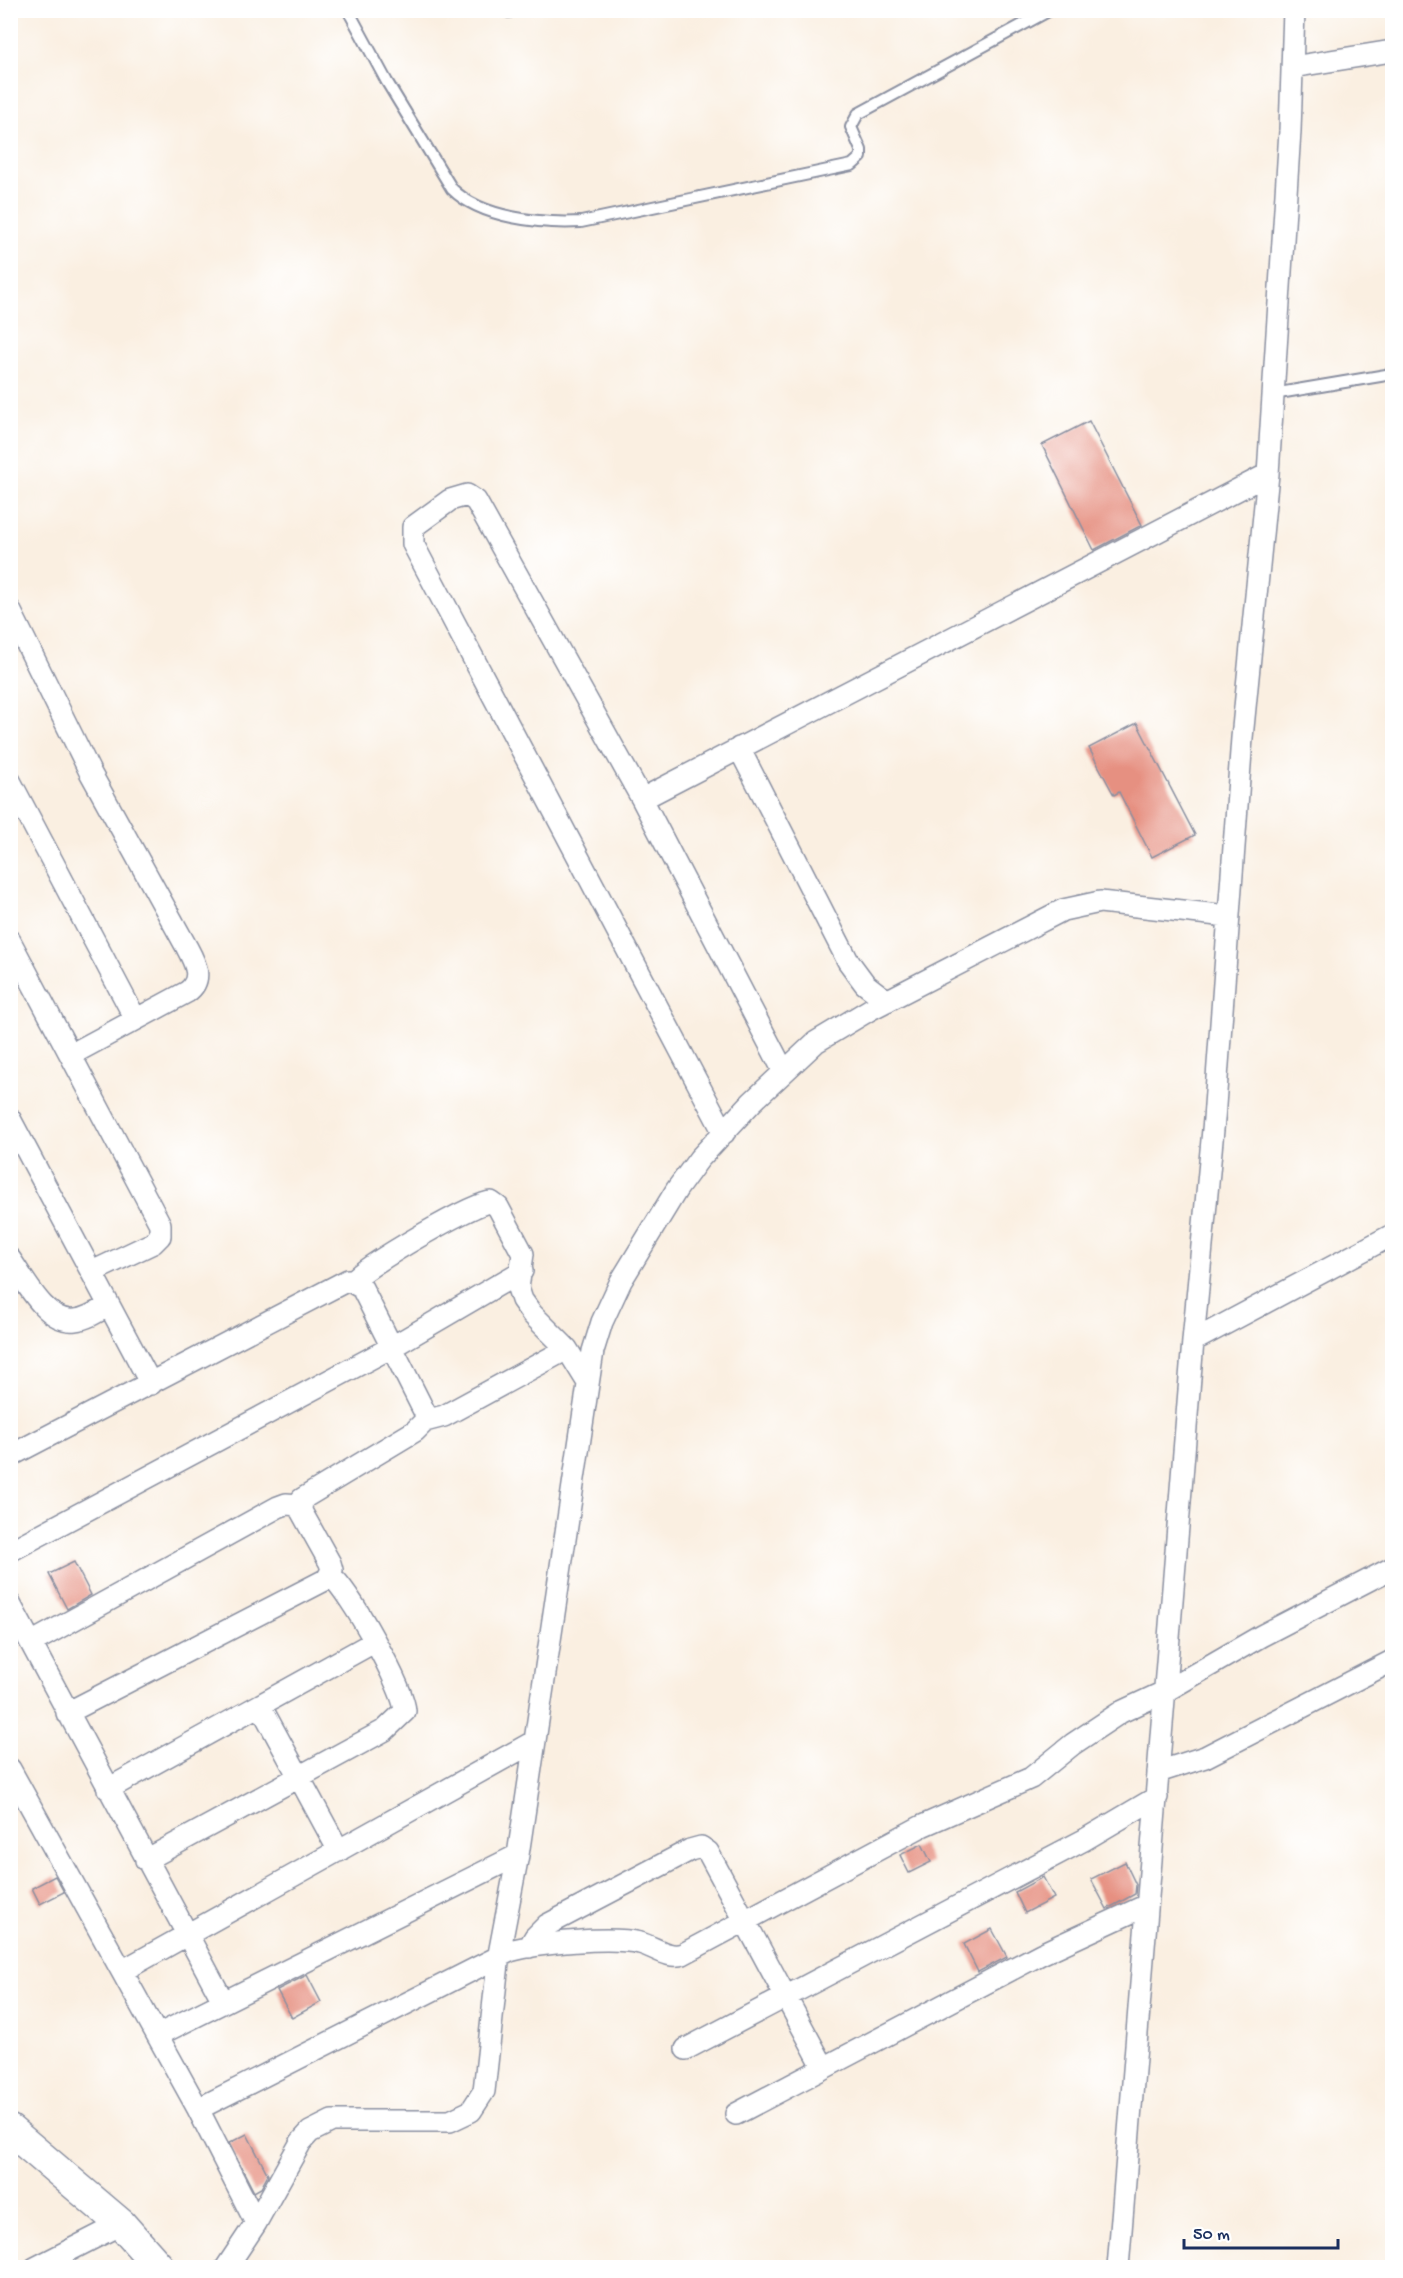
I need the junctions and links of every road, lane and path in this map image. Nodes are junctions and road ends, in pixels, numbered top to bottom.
1 (348, 10) edge
2 (1050, 10) edge
3 (1294, 10) edge
4 (1392, 51) edge
5 (1292, 67) junction
6 (1392, 374) edge
7 (1273, 394) junction
8 (1268, 474) junction
9 (10, 610) edge
10 (739, 748) junction
11 (10, 781) edge
12 (642, 799) junction
13 (1227, 916) junction
14 (10, 941) edge
15 (887, 1001) junction
16 (135, 1018) junction
17 (72, 1054) junction
18 (783, 1070) junction
19 (10, 1119) edge
20 (724, 1133) junction
21 (1392, 1235) edge
22 (10, 1259) edge
23 (522, 1271) junction
24 (92, 1272) junction
25 (353, 1281) junction
26 (109, 1305) junction
27 (1193, 1341) junction
28 (392, 1347) junction
29 (567, 1349) junction
30 (588, 1383) junction
31 (151, 1384) junction
32 (425, 1421) junction
33 (10, 1455) edge
34 (300, 1505) junction
35 (10, 1551) edge
36 (1392, 1568) edge
37 (330, 1575) junction
38 (10, 1604) edge
39 (374, 1642) junction
40 (31, 1643) junction
41 (1392, 1660) edge
42 (1164, 1692) junction
43 (260, 1705) junction
44 (67, 1713) junction
45 (535, 1741) junction
46 (10, 1769) edge
47 (1158, 1772) junction
48 (298, 1777) junction
49 (108, 1789) junction
50 (1157, 1797) junction
51 (339, 1851) junction
52 (518, 1855) junction
53 (146, 1860) junction
54 (1147, 1905) junction
55 (744, 1921) junction
56 (187, 1936) junction
57 (529, 1947) junction
58 (499, 1954) junction
59 (122, 1971) junction
60 (785, 1997) junction
61 (223, 2001) junction
62 (158, 2035) junction
63 (686, 2049) dead end
64 (824, 2068) junction
65 (198, 2109) junction
66 (736, 2114) dead end
67 (10, 2130) edge
68 (256, 2223) junction
69 (121, 2224) junction
70 (35, 2268) edge
71 (160, 2268) edge
72 (226, 2268) edge
73 (1118, 2268) edge

1 - 2 lane
3 - 5 street
4 - 5 street
5 - 7 street
6 - 7 lane
7 - 8 street
8 - 10 street
8 - 13 street
9 - 16 street
10 - 12 street
10 - 15 street
11 - 16 street
12 - 18 street
12 - 20 street
13 - 15 street
13 - 27 street
14 - 17 street
15 - 18 street
16 - 17 street
17 - 24 street
18 - 20 street
19 - 24 street
20 - 30 street
21 - 27 street
22 - 26 street
23 - 25 street
23 - 28 street
23 - 29 street
24 - 26 street
25 - 28 street
25 - 31 street
26 - 31 street
27 - 42 street
28 - 32 street
28 - 35 street
29 - 30 street
29 - 32 street
30 - 45 street
31 - 33 street
32 - 34 street
34 - 37 street
34 - 40 street
36 - 42 street
37 - 39 street
37 - 44 street
38 - 40 street
39 - 43 street
39 - 48 street
40 - 44 street
41 - 47 street
42 - 47 street
42 - 55 street
43 - 48 street
43 - 49 street
44 - 49 street
45 - 51 street
45 - 52 street
46 - 59 street
47 - 50 street
48 - 51 street
48 - 53 street
49 - 53 street
50 - 54 street
50 - 60 street
51 - 56 street
52 - 58 street
52 - 61 street
53 - 56 street
54 - 64 street
54 - 73 street
55 - 57 street
55 - 57 street
55 - 60 street
56 - 59 street
56 - 61 street
57 - 58 street
58 - 65 street
58 - 68 street
59 - 62 street
60 - 63 street
60 - 64 street
61 - 62 street
62 - 65 street
64 - 66 street
65 - 68 street
67 - 69 street
68 - 72 street
69 - 70 street
69 - 71 street

